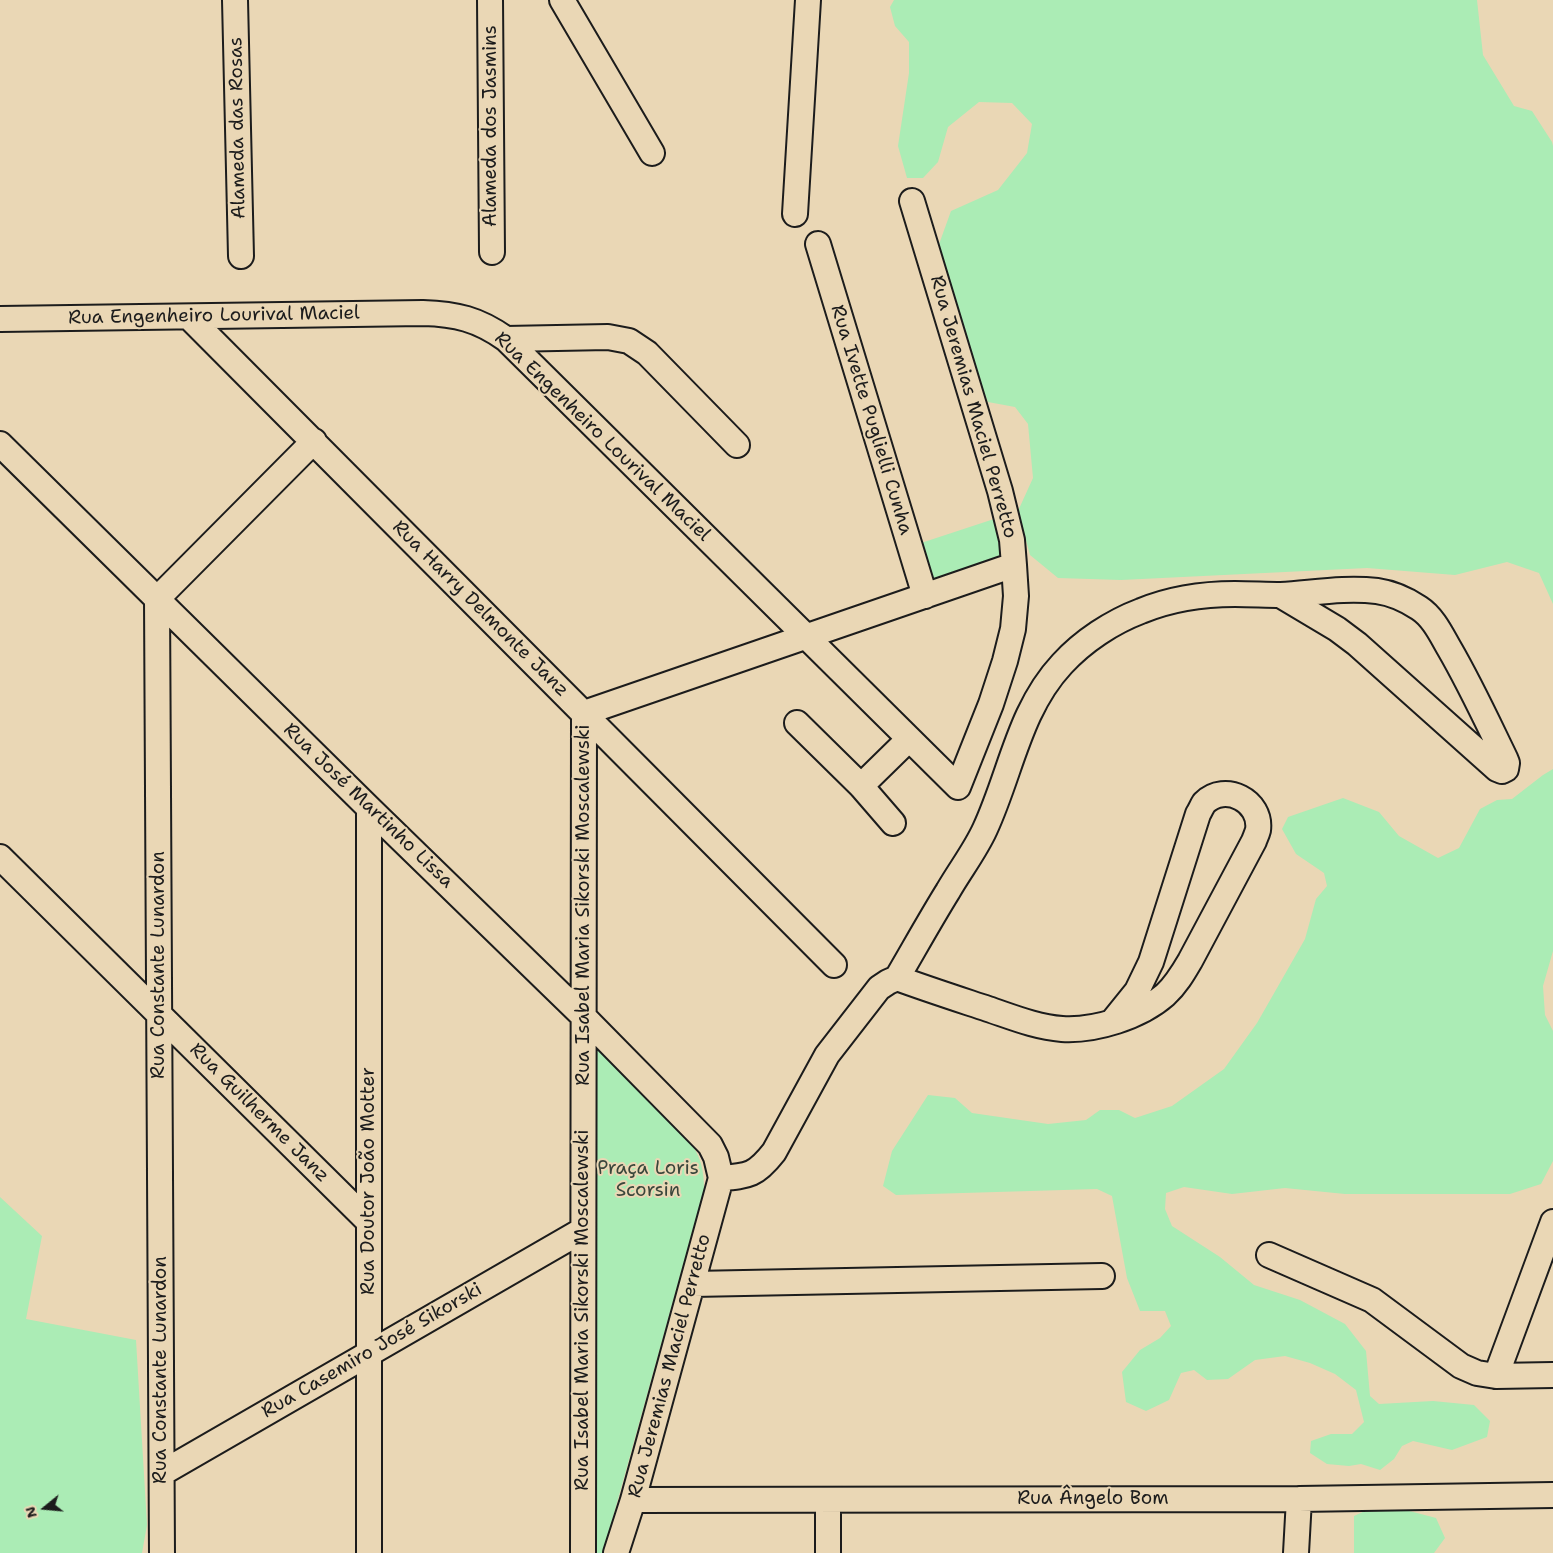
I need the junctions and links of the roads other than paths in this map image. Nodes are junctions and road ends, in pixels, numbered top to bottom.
1 (235, 0) edge
2 (490, 0) edge
3 (562, 0) edge
4 (808, 0) edge
5 (652, 153) dead end
6 (912, 200) dead end
7 (795, 214) dead end
8 (818, 244) dead end
9 (492, 252) dead end
10 (241, 256) dead end
11 (189, 317) junction
12 (0, 319) edge
13 (506, 339) junction
14 (314, 441) junction
15 (0, 444) edge
16 (737, 445) dead end
17 (1014, 565) junction
18 (1280, 595) junction
19 (925, 596) junction
20 (157, 599) junction
21 (806, 637) junction
22 (584, 713) junction
23 (797, 723) dead end
24 (909, 739) junction
25 (861, 786) junction
26 (958, 787) joint
27 (369, 808) junction
28 (893, 823) dead end
29 (0, 856) edge
30 (834, 965) dead end
31 (897, 978) junction
32 (159, 1014) junction
33 (583, 1016) junction
34 (1112, 1022) junction
35 (721, 1178) junction
36 (369, 1222) junction
37 (1553, 1222) edge
38 (583, 1230) junction
39 (1268, 1255) dead end
40 (1102, 1276) dead end
41 (693, 1284) junction
42 (369, 1353) junction
43 (1553, 1375) edge
44 (1496, 1376) junction
45 (162, 1473) junction
46 (1553, 1495) edge
47 (1299, 1499) junction
48 (633, 1500) junction
49 (828, 1500) junction
50 (162, 1553) edge
51 (369, 1553) edge
52 (583, 1553) edge
53 (616, 1553) edge
54 (828, 1553) edge
55 (1296, 1553) edge

1 - 10 street, Alameda das Rosas
2 - 9 street, Alameda dos Jasmins
3 - 5 street
4 - 7 street
6 - 17 street, Rua Jeremias Maciel Perretto
8 - 19 street, Rua Ivette Puglielli Cunha
11 - 12 street, Rua Engenheiro Lourival Maciel
11 - 13 street, Rua Engenheiro Lourival Maciel
11 - 14 street, Rua Harry Delmonte Janz
13 - 16 street
13 - 21 street, Rua Engenheiro Lourival Maciel
14 - 20 street
14 - 22 street, Rua Harry Delmonte Janz
15 - 20 street, Rua José Martinho Lissa
17 - 19 street, Rua Isabel Maria Sikorski Moscalewski
17 - 26 street, Rua Jeremias Maciel Perretto
18 - 18 street
18 - 31 street
19 - 21 street, Rua Isabel Maria Sikorski Moscalewski
20 - 27 street, Rua José Martinho Lissa
20 - 32 street, Rua Constante Lunardon
21 - 22 street, Rua Isabel Maria Sikorski Moscalewski
21 - 24 street, Rua Engenheiro Lourival Maciel
22 - 30 street, Rua Harry Delmonte Janz
22 - 33 street, Rua Isabel Maria Sikorski Moscalewski
23 - 25 street
24 - 25 street
24 - 26 street, Rua Engenheiro Lourival Maciel
25 - 28 street
27 - 33 street, Rua José Martinho Lissa
27 - 36 street, Rua Doutor João Motter
29 - 32 street, Rua Guilherme Janz
31 - 34 street
31 - 35 street
32 - 36 street, Rua Guilherme Janz
32 - 45 street, Rua Constante Lunardon
33 - 35 street, Rua José Martinho Lissa
33 - 38 street, Rua Isabel Maria Sikorski Moscalewski
34 - 34 street
35 - 41 street, Rua Jeremias Maciel Perretto
36 - 42 street, Rua Doutor João Motter
37 - 44 street
38 - 42 street, Rua Casemiro José Sikorski
38 - 52 street, Rua Isabel Maria Sikorski Moscalewski
39 - 44 street
40 - 41 street
41 - 48 street, Rua Jeremias Maciel Perretto
42 - 45 street, Rua Casemiro José Sikorski
42 - 51 street, Rua Doutor João Motter
43 - 44 street
45 - 50 street, Rua Constante Lunardon
46 - 47 street, Rua Ângelo Bom
47 - 49 street, Rua Ângelo Bom
47 - 55 street
48 - 49 street, Rua Ângelo Bom
48 - 53 street, Rua Jeremias Maciel Perretto
49 - 54 street

